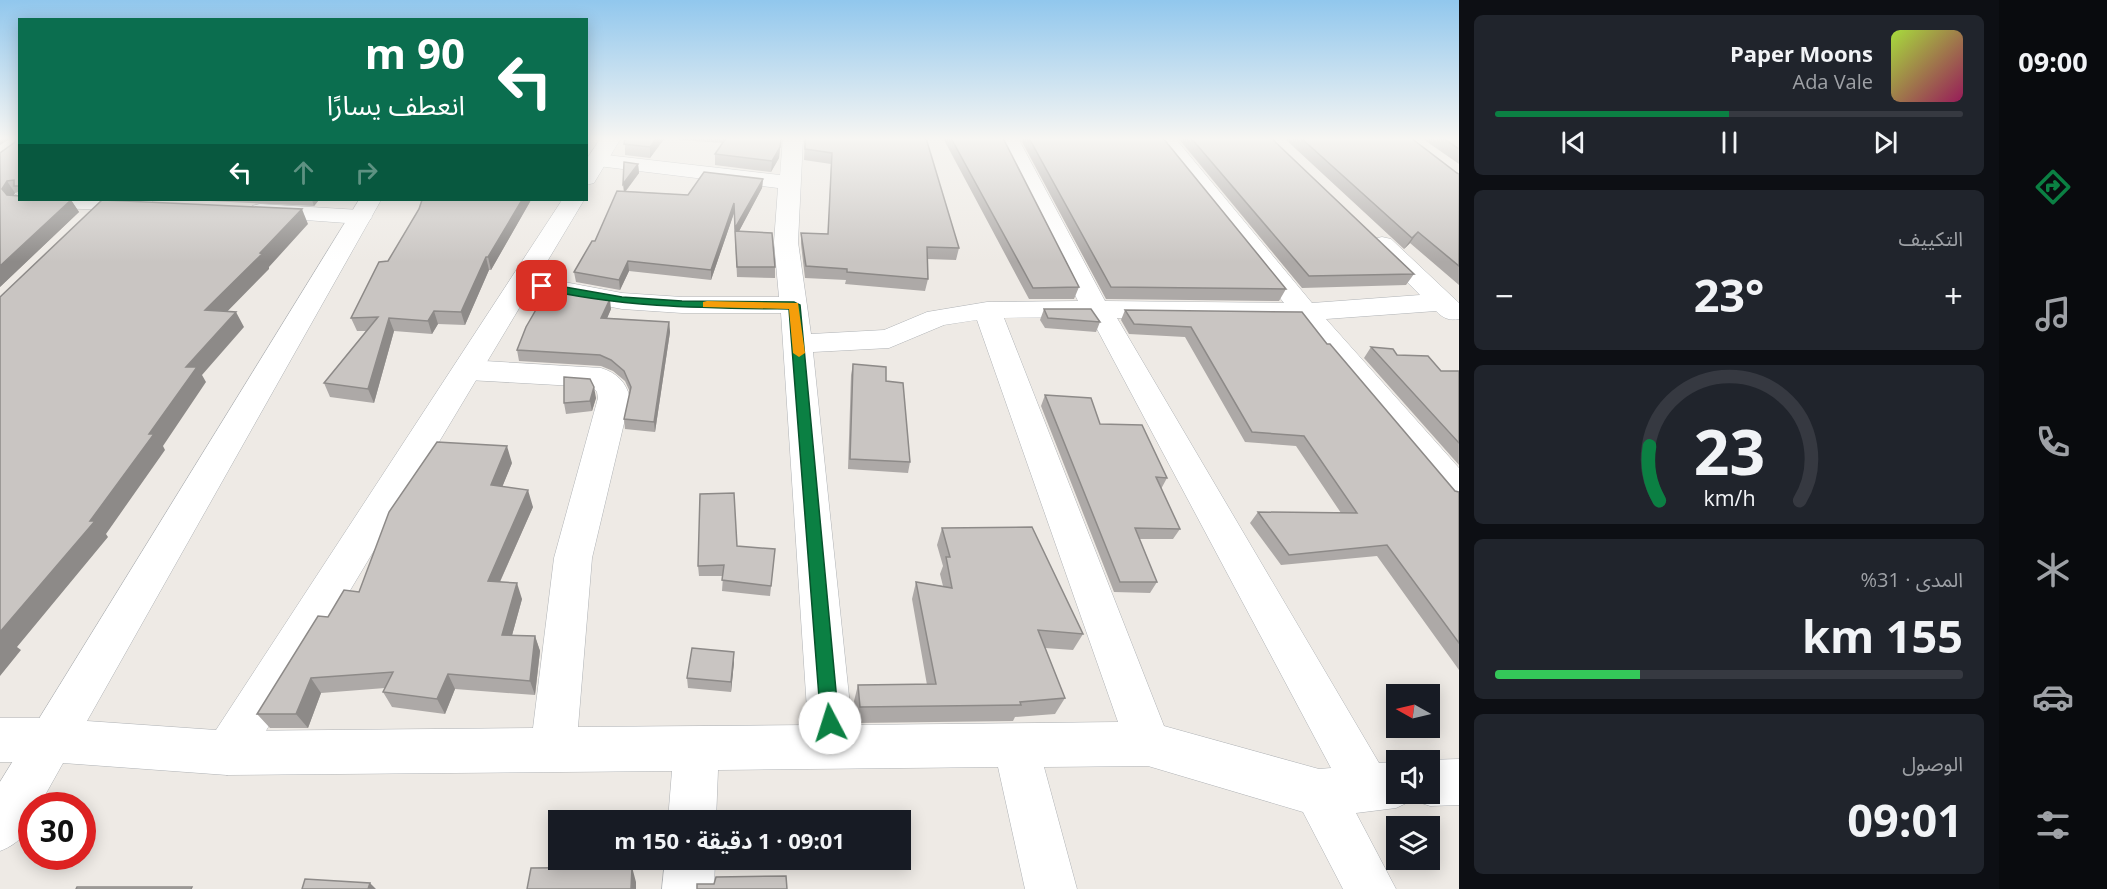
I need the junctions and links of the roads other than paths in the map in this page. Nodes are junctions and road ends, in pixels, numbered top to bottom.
1 (740, 179) edge
2 (790, 179) edge
3 (1029, 179) edge
4 (1198, 179) edge
5 (790, 183) junction
6 (0, 199) edge
7 (18, 199) edge
8 (78, 201) edge
9 (572, 201) edge
10 (106, 202) junction
11 (151, 203) edge
12 (365, 208) edge
13 (233, 209) edge
14 (81, 226) edge
15 (1364, 228) edge
16 (522, 282) junction
17 (794, 305) junction
18 (1096, 309) junction
19 (1451, 309) edge
20 (987, 310) junction
21 (1305, 312) junction
22 (798, 344) junction
23 (468, 370) junction
24 (1459, 491) edge
25 (0, 740) edge
26 (52, 740) junction
27 (1148, 744) junction
28 (1016, 746) junction
29 (832, 747) junction
30 (696, 748) junction
31 (553, 750) junction
32 (227, 753) junction
33 (1459, 782) edge
34 (1440, 783) edge
35 (1381, 786) edge
36 (1319, 793) junction
37 (693, 810) edge
38 (0, 827) edge
39 (689, 870) edge
40 (688, 889) edge
41 (1052, 889) edge
42 (1371, 889) edge

1 - 5 street
2 - 5 street
3 - 18 street
4 - 21 street
5 - 17 street
6 - 7 street
8 - 10 street
9 - 16 street
10 - 11 street
10 - 14 street
12 - 13 street
12 - 26 street
15 - 19 street
16 - 17 street
16 - 23 street
17 - 22 street
18 - 20 street
18 - 21 street
18 - 35 street
19 - 21 street
20 - 22 street
20 - 27 street
21 - 24 street
22 - 29 street
23 - 31 street
23 - 32 street
25 - 26 street
26 - 32 street
26 - 38 street
27 - 28 street
27 - 36 street
28 - 29 street
28 - 41 street
29 - 30 street
30 - 31 street
30 - 37 street
31 - 32 street
33 - 34 street
35 - 36 street
36 - 42 street
39 - 40 street

